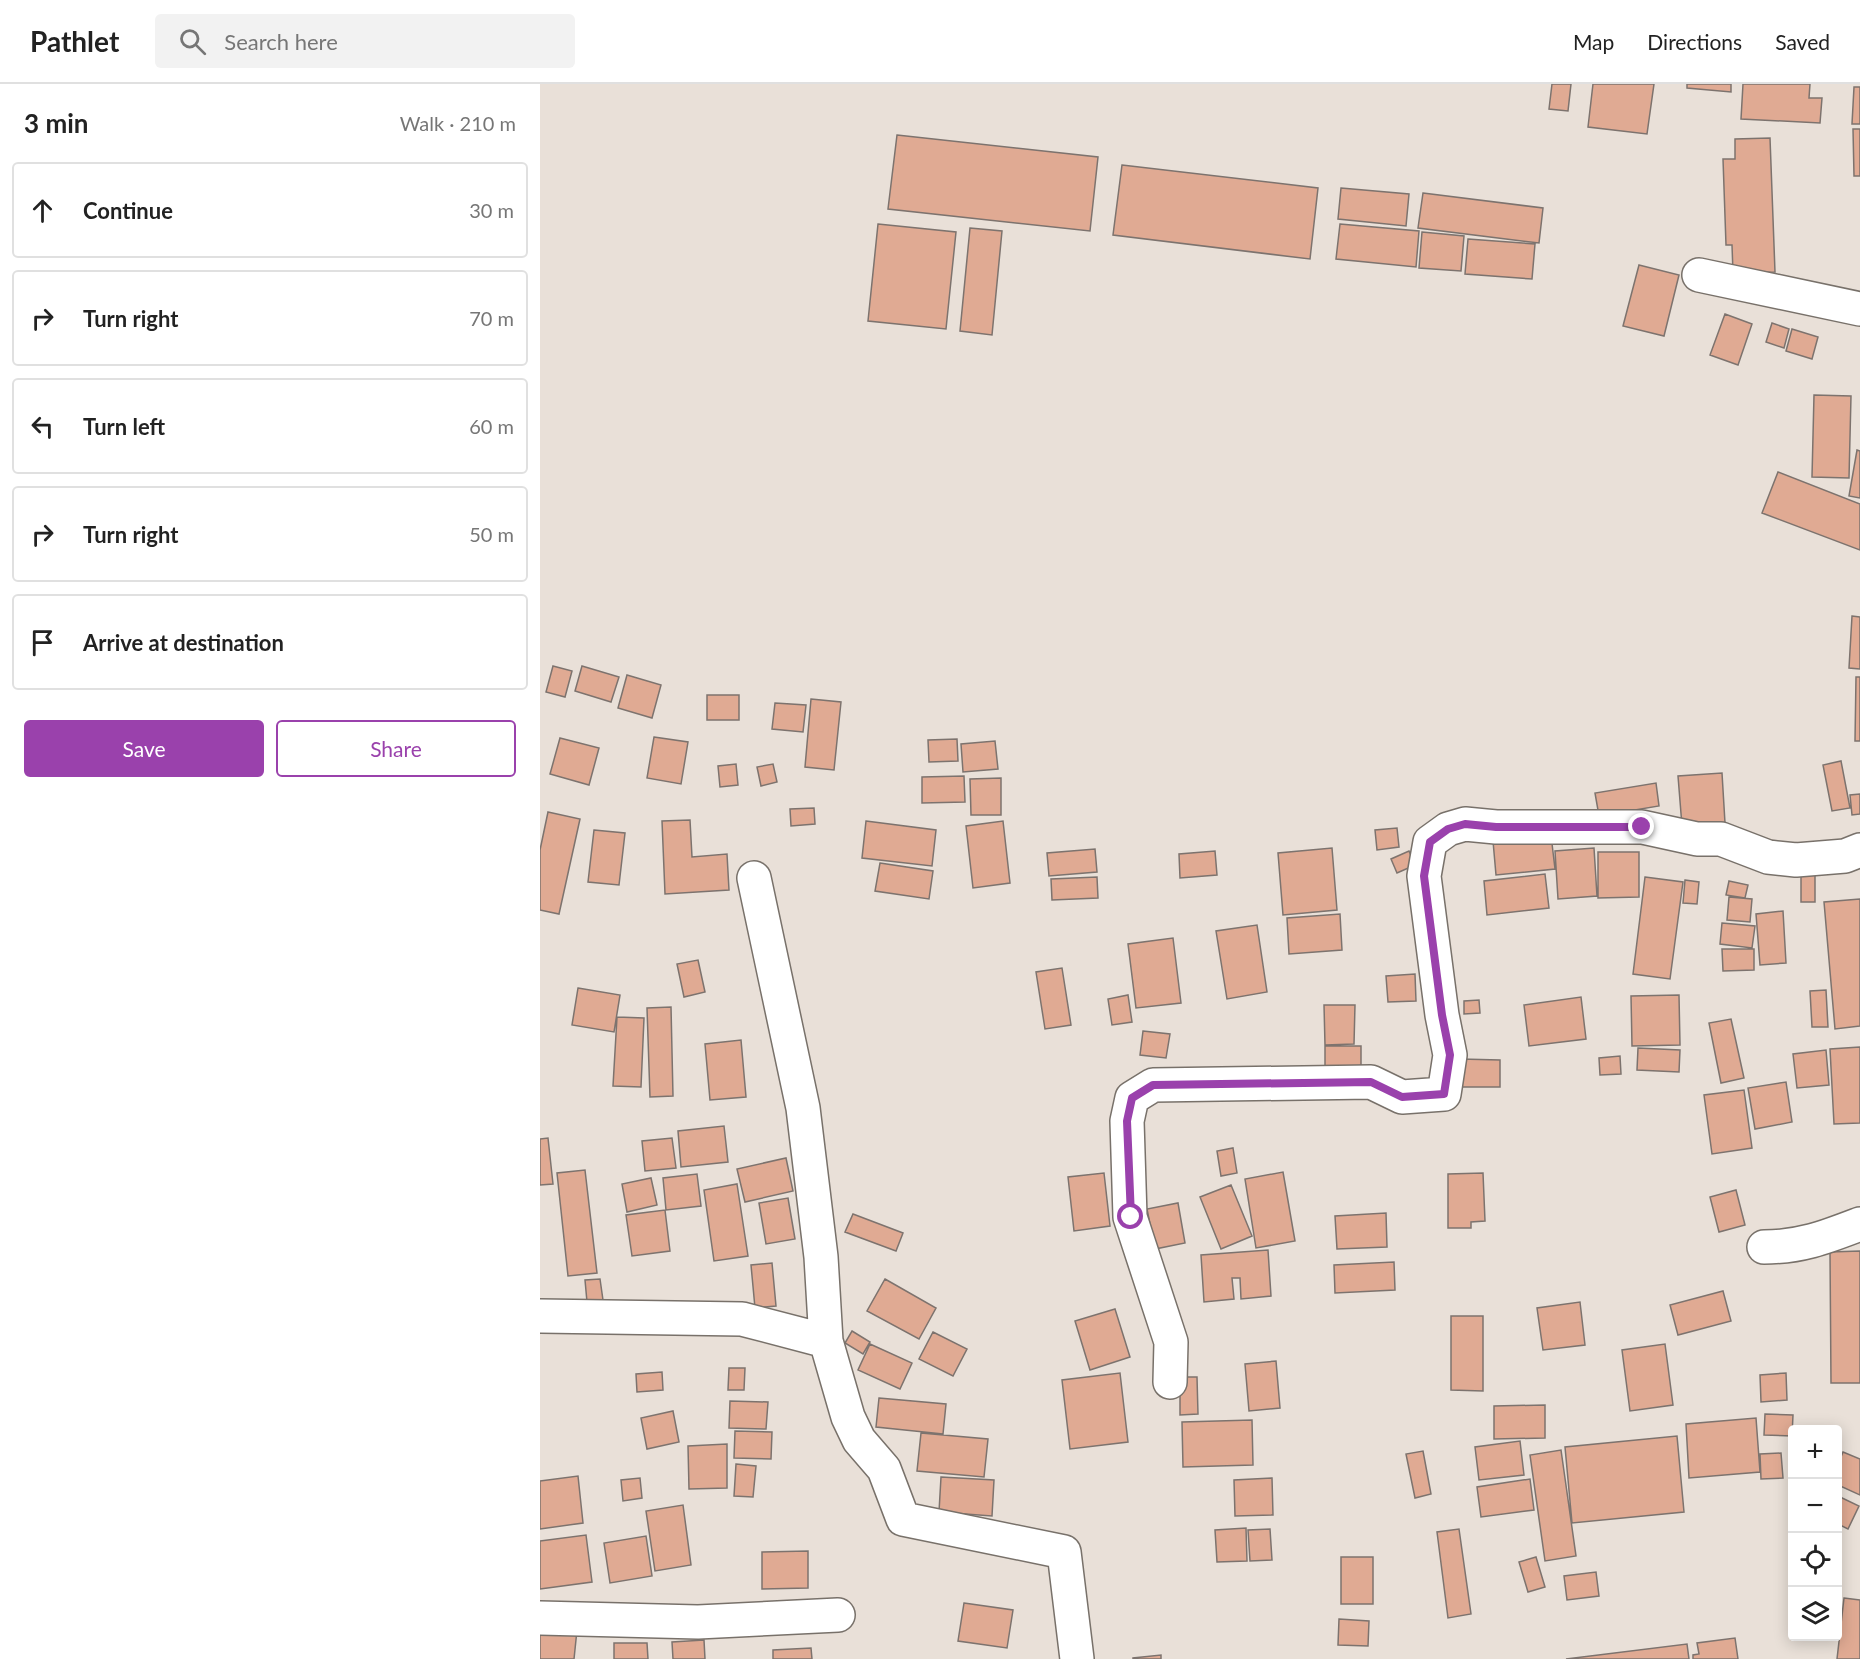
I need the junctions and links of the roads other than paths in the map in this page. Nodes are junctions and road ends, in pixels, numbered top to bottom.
1 (1699, 275) dead end
2 (1860, 309) edge
3 (1860, 850) edge
4 (754, 878) dead end
5 (1860, 1224) edge
6 (1764, 1247) dead end
7 (540, 1316) edge
8 (826, 1341) junction
9 (1170, 1382) dead end
10 (838, 1615) dead end
11 (540, 1618) edge
12 (1077, 1659) edge

1 - 2 street
3 - 9 street
4 - 8 street
5 - 6 street
7 - 8 street
8 - 12 street
10 - 11 street

